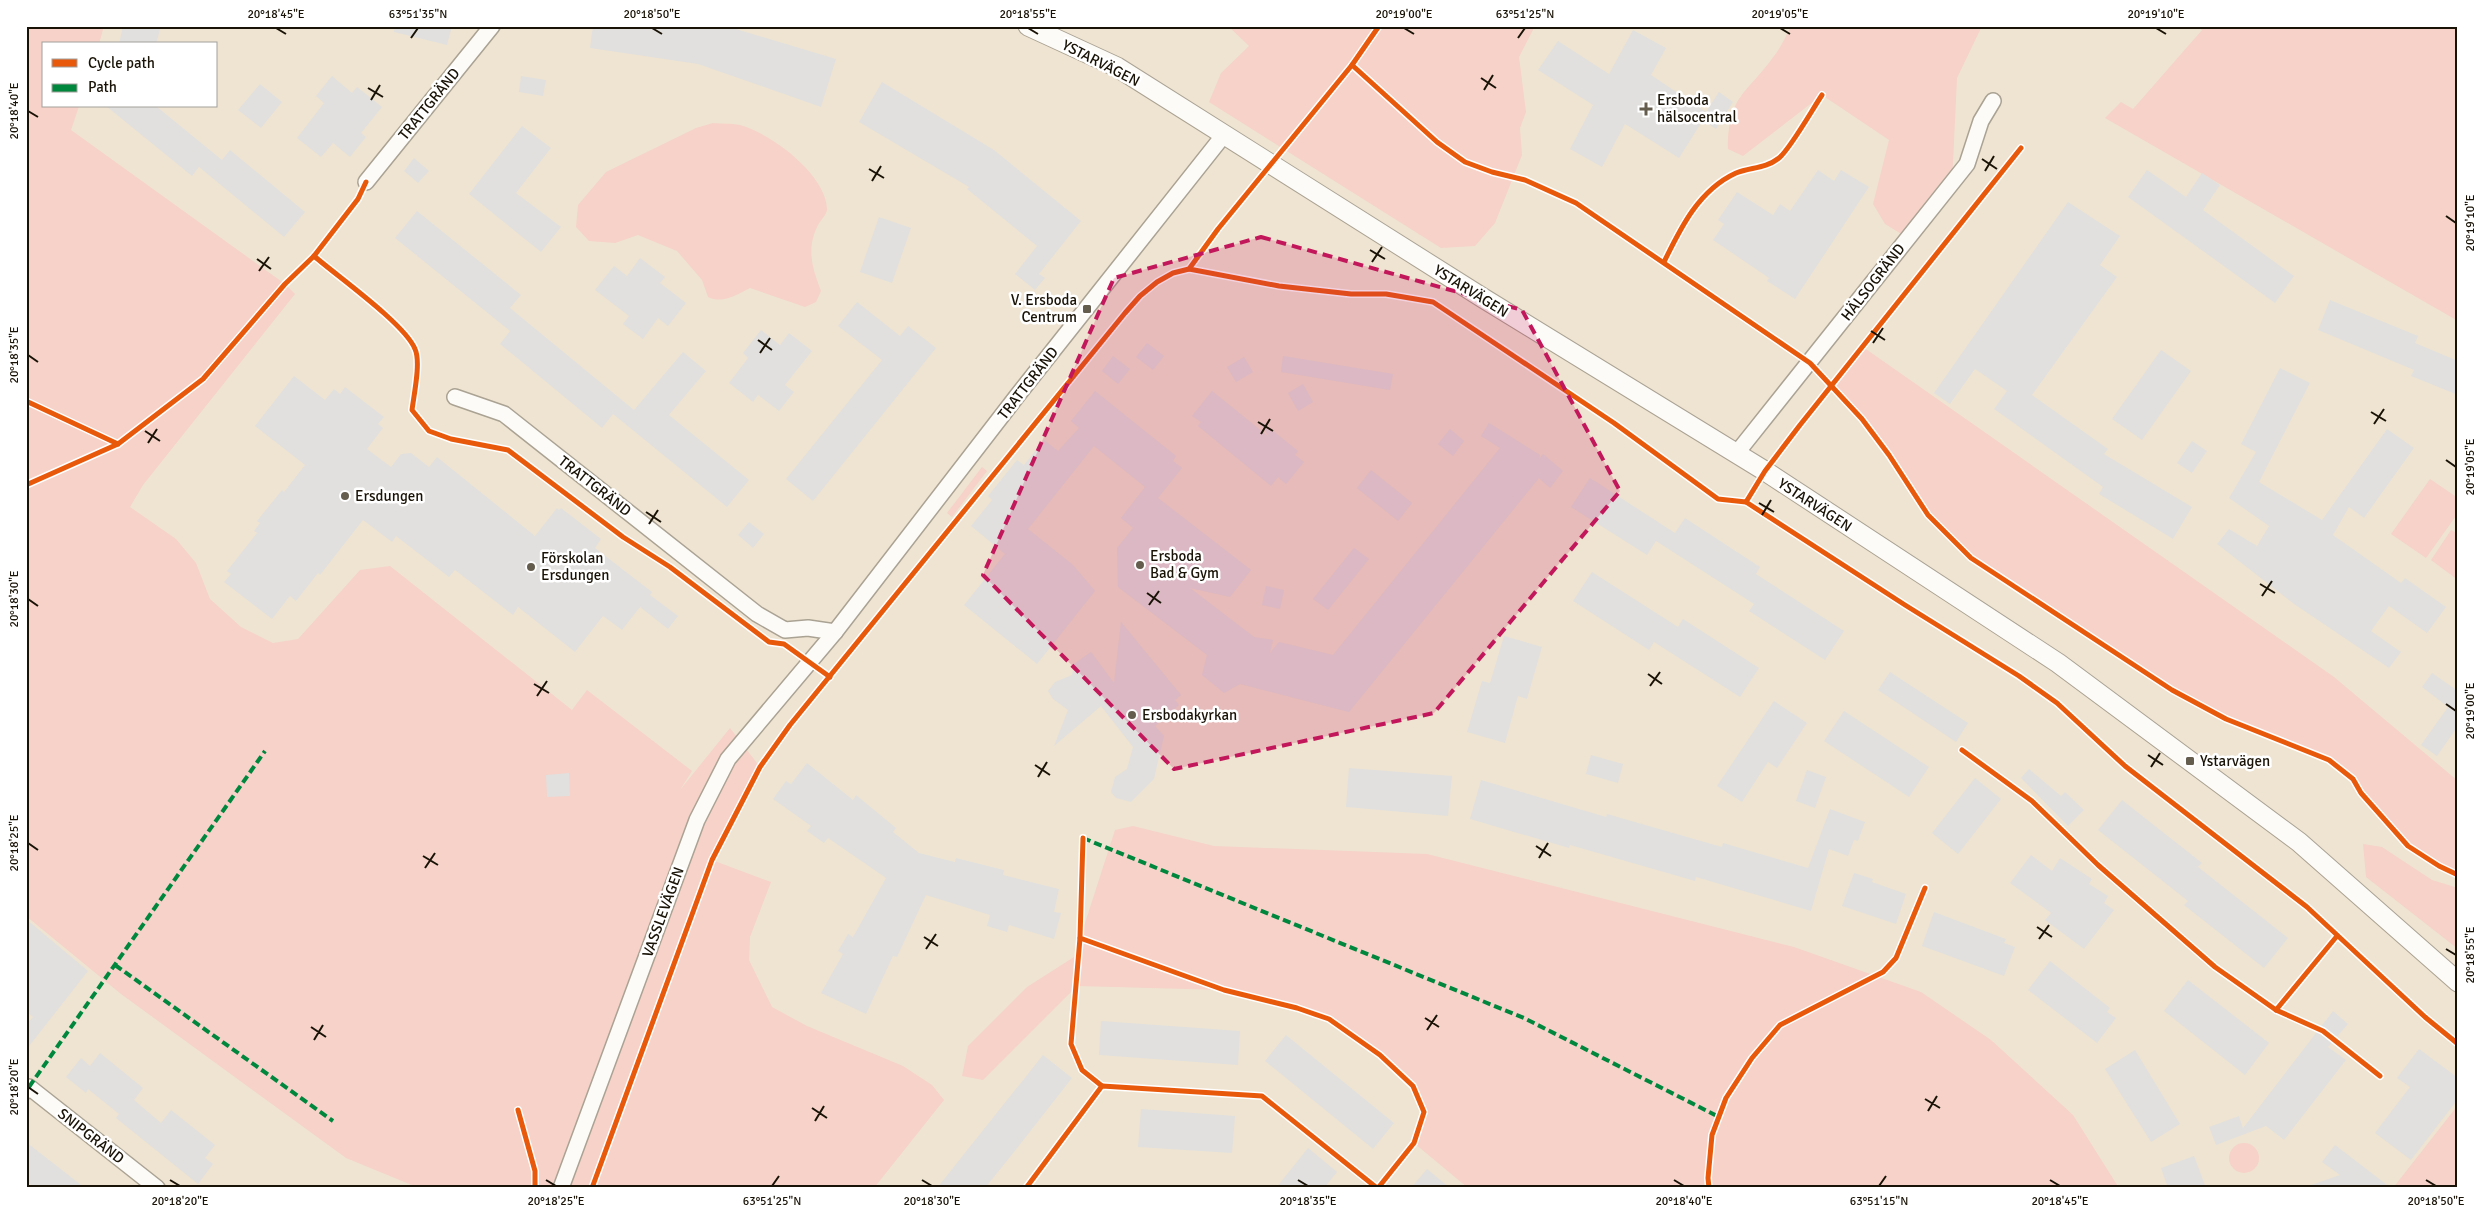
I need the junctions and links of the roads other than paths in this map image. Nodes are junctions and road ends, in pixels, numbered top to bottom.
1 (492, 26) edge
2 (1028, 26) edge
3 (1993, 101) dead end
4 (1223, 136) junction
5 (366, 182) dead end
6 (455, 397) dead end
7 (1736, 454) junction
8 (835, 632) junction
9 (810, 662) joint
10 (2458, 982) edge
11 (26, 1091) edge
12 (157, 1188) edge
13 (561, 1188) edge

1 - 5 street, TRATTGRÄND
2 - 4 street, YSTARVÄGEN
3 - 7 street, HÄLSOGRÄND
4 - 7 street, YSTARVÄGEN
4 - 8 street, TRATTGRÄND
6 - 8 street, TRATTGRÄND
7 - 10 street, YSTARVÄGEN
8 - 9 street, TRATTGRÄND
9 - 13 street, VASSLEVÄGEN
11 - 12 street, SNIPGRÄND

